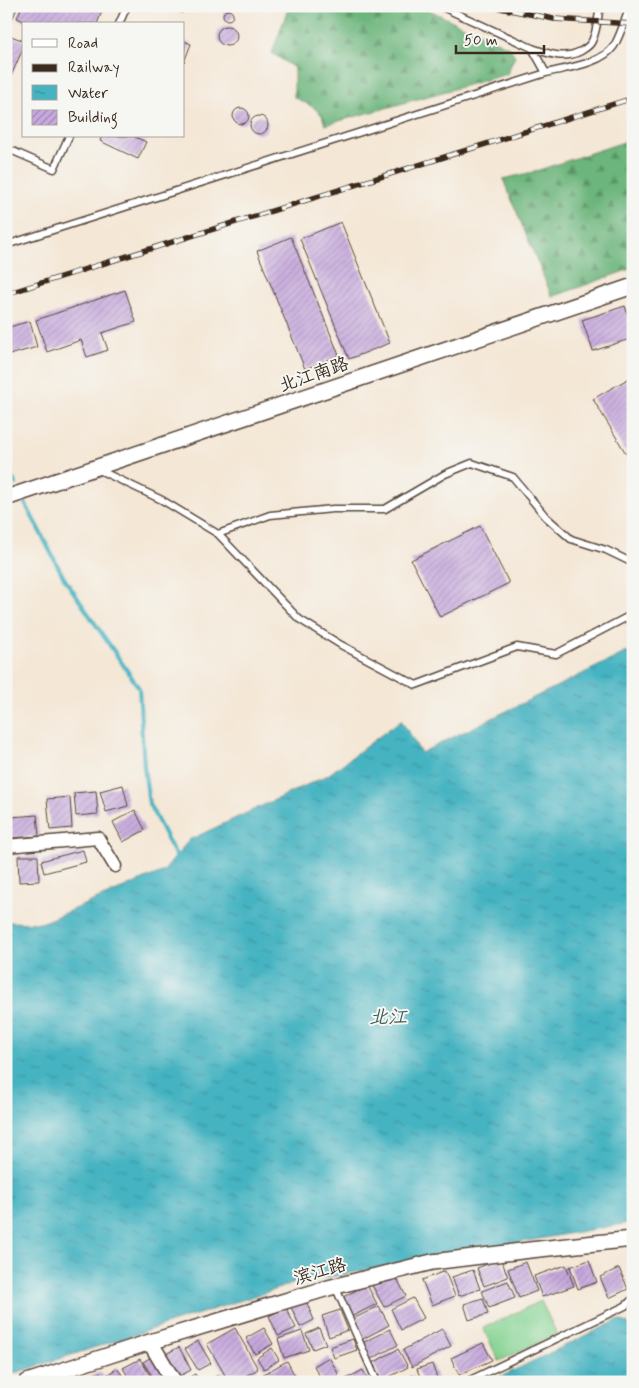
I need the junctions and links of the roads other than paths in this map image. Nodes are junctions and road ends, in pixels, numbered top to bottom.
1 (127, 6) edge
2 (440, 6) edge
3 (600, 6) edge
4 (630, 6) edge
5 (120, 22) edge
6 (532, 48) junction
7 (546, 73) junction
8 (67, 138) edge
9 (6, 148) edge
10 (8, 243) edge
11 (633, 286) edge
12 (96, 468) junction
13 (6, 498) edge
14 (218, 534) junction
15 (633, 563) edge
16 (633, 614) edge
17 (6, 846) edge
18 (115, 866) dead end
19 (630, 1239) edge
20 (633, 1256) edge
21 (335, 1286) junction
22 (633, 1299) edge
23 (150, 1342) junction
24 (27, 1382) edge
25 (174, 1382) edge
26 (377, 1382) edge
27 (466, 1382) edge

1 - 5 lane
2 - 6 lane
3 - 6 lane
4 - 7 lane
6 - 7 lane
7 - 10 lane
8 - 9 lane
11 - 12 street, 北江南路
12 - 13 street, 北江南路
12 - 14 lane
14 - 15 lane
14 - 16 lane
17 - 18 street
19 - 20 lane
19 - 21 street, 滨江路
21 - 23 street, 滨江路
21 - 26 lane
22 - 27 lane
23 - 24 street, 滨江路
23 - 25 street

